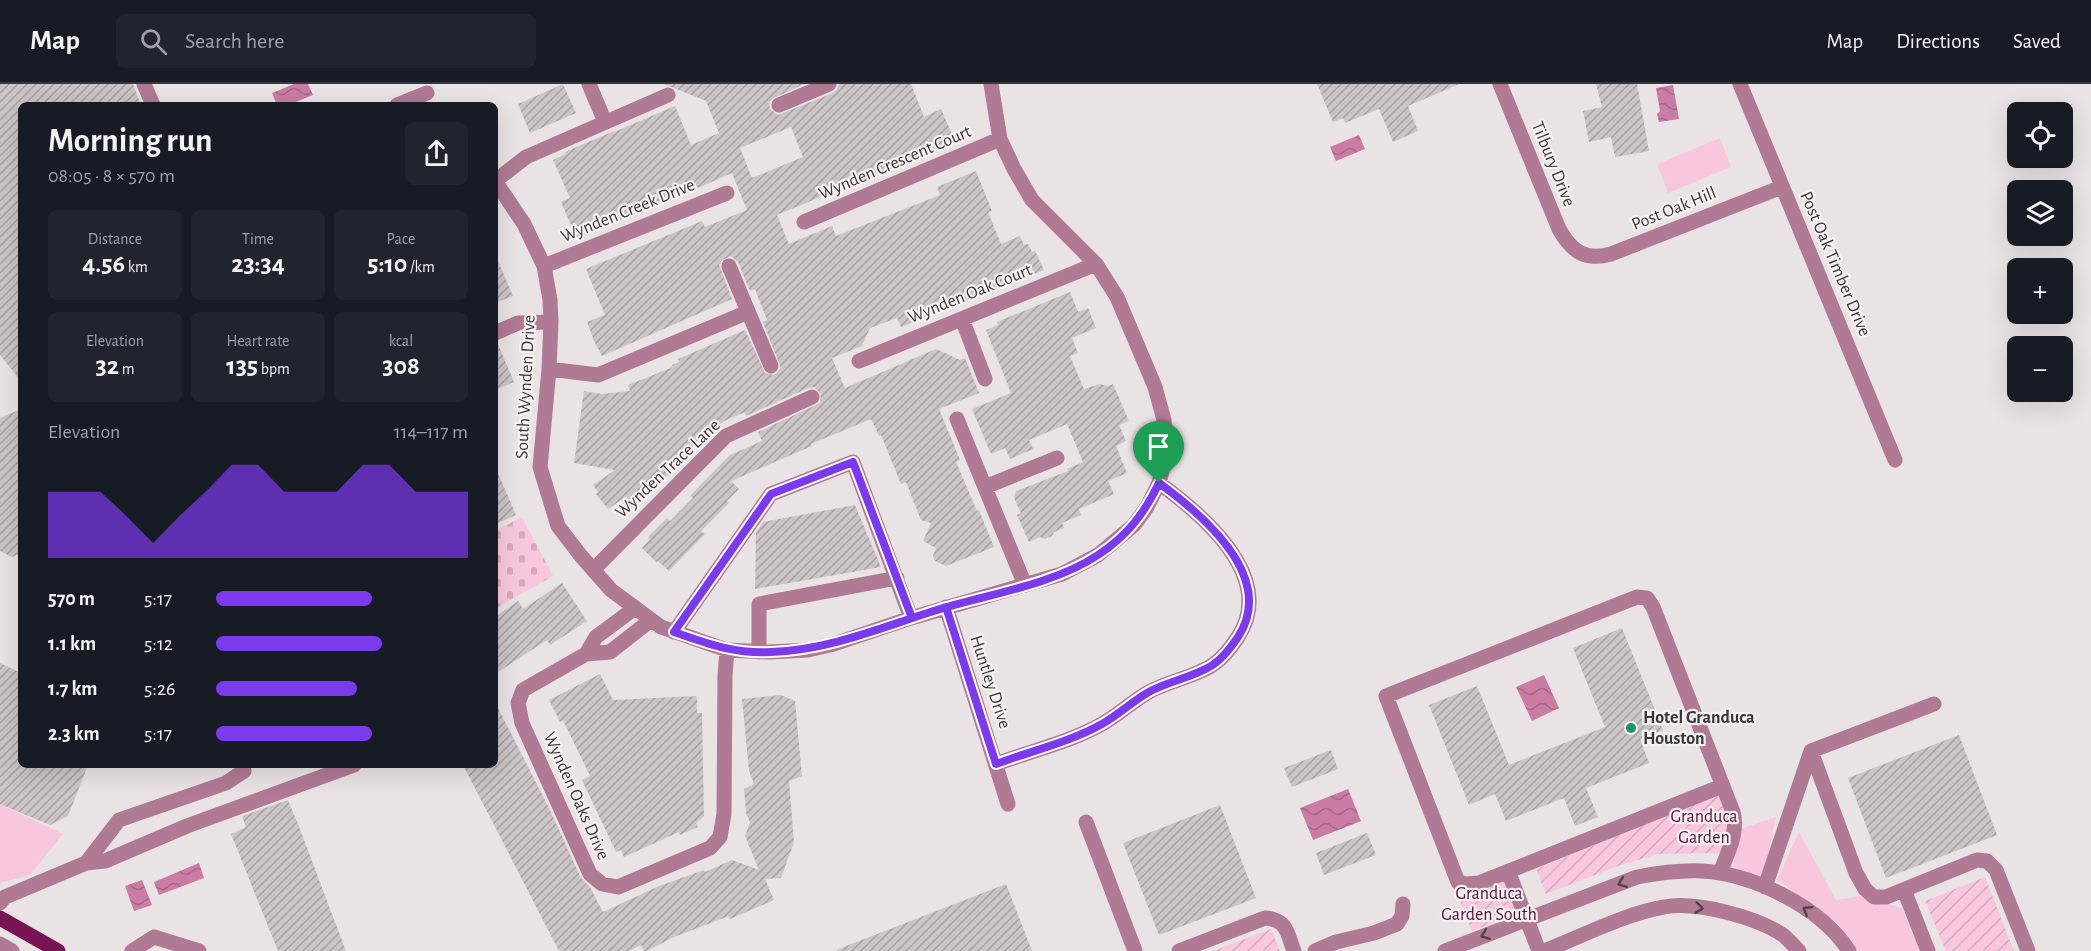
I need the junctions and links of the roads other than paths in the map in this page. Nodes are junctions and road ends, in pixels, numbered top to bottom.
1 (144, 84) edge
2 (589, 84) edge
3 (829, 84) edge
4 (991, 84) edge
5 (1500, 84) edge
6 (1740, 84) edge
7 (428, 94) edge
8 (668, 94) dead end
9 (152, 102) edge
10 (405, 102) edge
11 (778, 105) dead end
12 (605, 122) junction
13 (1000, 139) junction
14 (498, 179) edge
15 (498, 185) edge
16 (1782, 187) junction
17 (727, 193) dead end
18 (804, 222) dead end
19 (1579, 252) joint
20 (1096, 264) junction
21 (544, 266) junction
22 (729, 266) dead end
23 (748, 312) junction
24 (962, 319) junction
25 (551, 322) junction
26 (498, 332) edge
27 (860, 361) dead end
28 (771, 366) dead end
29 (549, 369) junction
30 (985, 379) dead end
31 (812, 397) dead end
32 (957, 418) dead end
33 (1057, 458) dead end
34 (1895, 460) dead end
35 (1159, 483) junction
36 (985, 487) junction
37 (593, 570) junction
38 (897, 578) junction
39 (1026, 585) junction
40 (946, 607) junction
41 (635, 608) junction
42 (912, 618) junction
43 (651, 620) junction
44 (610, 626) junction
45 (674, 632) junction
46 (623, 643) junction
47 (727, 650) junction
48 (759, 652) junction
49 (586, 654) junction
50 (1934, 704) dead end
51 (1811, 751) junction
52 (996, 764) junction
53 (244, 768) edge
54 (346, 768) edge
55 (1722, 786) junction
56 (1008, 804) dead end
57 (1086, 822) dead end
58 (86, 863) junction
59 (1508, 871) junction
60 (1720, 873) junction
61 (1765, 887) junction
62 (1904, 890) junction
63 (0, 903) edge
64 (1403, 904) dead end
65 (0, 918) edge
66 (1526, 920) junction
67 (0, 944) edge
68 (12, 951) edge
69 (58, 951) edge
70 (132, 951) edge
71 (200, 951) edge
72 (1136, 951) edge
73 (1179, 951) edge
74 (1294, 951) edge
75 (1315, 951) edge
76 (1444, 951) edge
77 (1539, 951) edge
78 (1544, 951) edge
79 (1799, 951) edge
80 (1848, 951) edge
81 (1928, 951) edge
82 (2028, 951) edge

1 - 9 street
2 - 12 street
3 - 11 street
4 - 13 street, South Wynden Drive
5 - 19 street, Tilbury Drive
6 - 16 street, Post Oak Timber Drive
7 - 10 street
8 - 12 street
12 - 14 street
13 - 18 street, Wynden Crescent Court
13 - 20 street, South Wynden Drive
15 - 21 street, South Wynden Drive
16 - 19 street, Post Oak Hill
16 - 34 street, Post Oak Timber Drive
17 - 21 street, Wynden Creek Drive
20 - 24 street, Wynden Oak Court
20 - 35 street, South Wynden Drive
21 - 25 street, South Wynden Drive
22 - 23 street
23 - 28 street
23 - 29 street
24 - 27 street, Wynden Oak Court
24 - 30 street
25 - 26 street
25 - 29 street, South Wynden Drive
29 - 37 street, South Wynden Drive
31 - 37 street, Wynden Trace Lane
32 - 36 street
33 - 36 street
35 - 39 street, South Wynden Drive
35 - 52 street
36 - 39 street
37 - 41 street, South Wynden Drive
38 - 42 street
38 - 45 street
38 - 48 street
39 - 40 street, South Wynden Drive
40 - 42 street, South Wynden Drive
40 - 52 street, Huntley Drive
41 - 43 street, South Wynden Drive
41 - 44 street, Wynden Oaks Drive
42 - 48 street, South Wynden Drive
43 - 45 street, South Wynden Drive
43 - 46 street, Wynden Oaks Drive
44 - 46 street
44 - 49 street, Wynden Oaks Drive
45 - 47 street, South Wynden Drive
46 - 49 street, Wynden Oaks Drive
47 - 48 street, South Wynden Drive
47 - 49 street, Wynden Oaks Drive
50 - 51 street
51 - 61 street
51 - 62 street
52 - 56 street, Huntley Drive
53 - 58 street
54 - 58 street
55 - 59 street
55 - 59 street
55 - 60 street
57 - 72 street
58 - 63 street
59 - 66 street
60 - 61 street
60 -> 66 street
80 -> 61 street
62 - 81 street
62 - 82 street
64 - 75 street
65 - 69 main road
66 -> 76 street
66 - 77 street
67 - 68 street
70 - 71 street
73 - 74 street
78 -> 79 street

